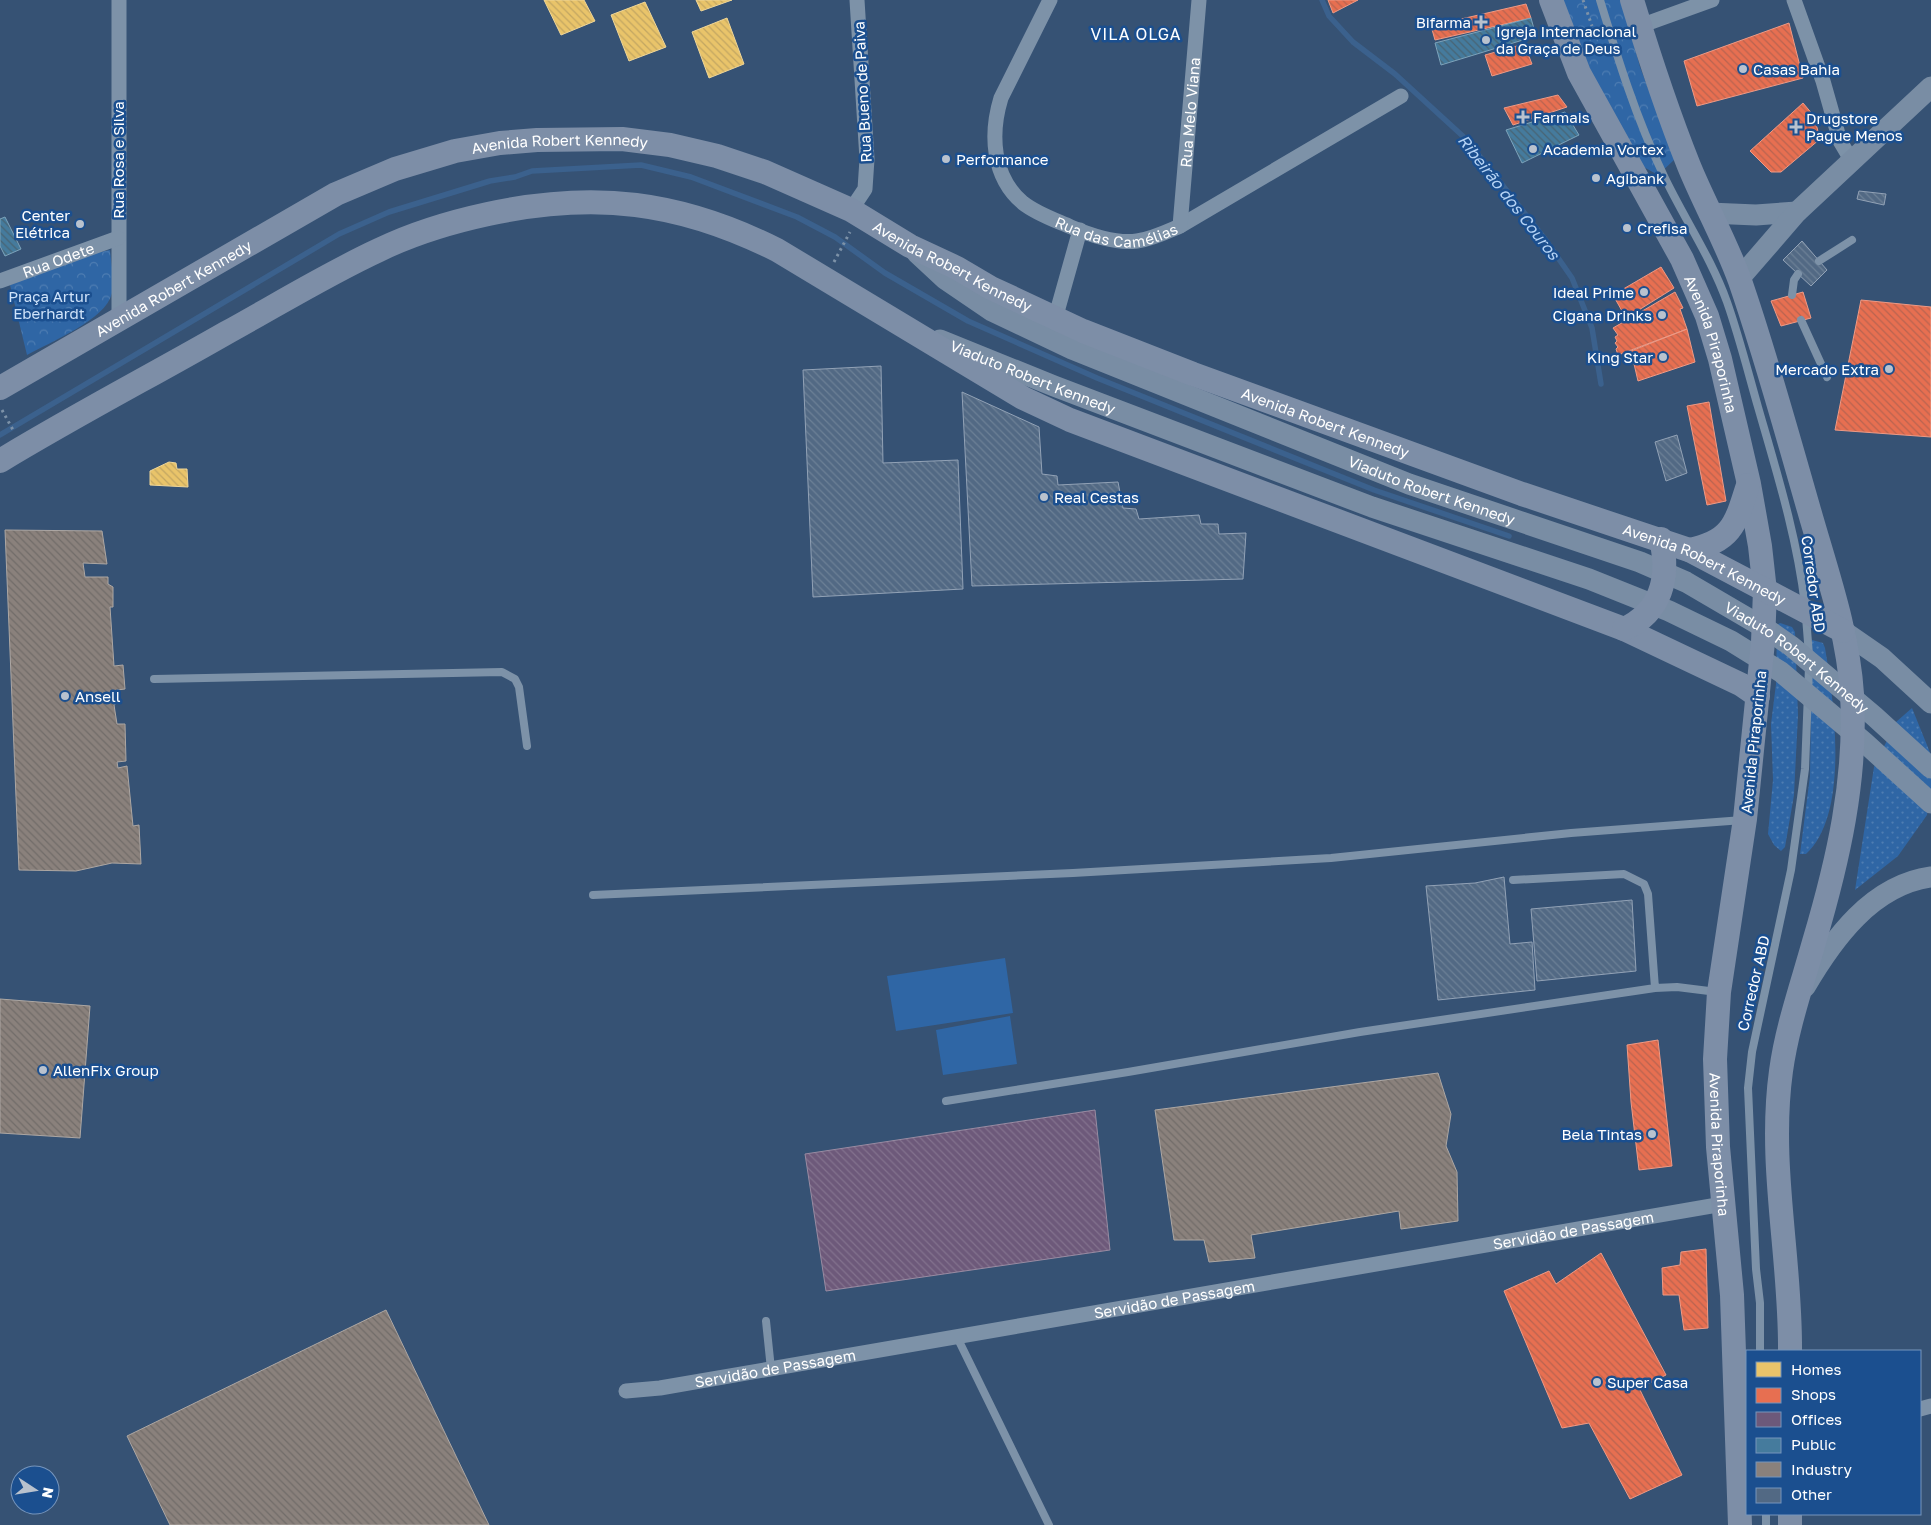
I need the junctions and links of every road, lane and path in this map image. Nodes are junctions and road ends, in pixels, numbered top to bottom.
1 (119, 0) edge
2 (857, 0) edge
3 (1050, 0) edge
4 (1199, 0) edge
5 (1551, 0) edge
6 (1583, 0) edge
7 (1600, 0) edge
8 (1632, 0) edge
9 (1712, 0) edge
10 (1794, 0) edge
11 (1592, 26) dead end
12 (1640, 26) junction
13 (1931, 87) edge
14 (1401, 96) dead end
15 (1853, 162) junction
16 (851, 210) junction
17 (1797, 212) junction
18 (1709, 214) junction
19 (1180, 226) junction
20 (1080, 230) junction
21 (848, 236) dead end
22 (118, 238) junction
23 (1852, 240) dead end
24 (910, 246) junction
25 (838, 254) dead end
26 (1819, 261) dead end
27 (1798, 274) dead end
28 (1739, 279) junction
29 (0, 281) edge
30 (1792, 295) dead end
31 (119, 319) junction
32 (1055, 319) junction
33 (1801, 320) dead end
34 (907, 326) junction
35 (1827, 377) dead end
36 (1, 399) edge
37 (14, 431) dead end
38 (0, 461) edge
39 (1749, 484) junction
40 (1661, 539) junction
41 (1690, 550) junction
42 (1765, 591) junction
43 (1806, 612) junction
44 (1624, 629) junction
45 (1843, 631) junction
46 (154, 679) dead end
47 (1758, 696) junction
48 (1931, 702) edge
49 (527, 746) dead end
50 (1931, 768) edge
51 (1931, 803) edge
52 (1745, 820) junction
53 (1931, 863) edge
54 (1931, 877) edge
55 (1513, 880) dead end
56 (1907, 881) junction
57 (593, 895) dead end
58 (1655, 988) junction
59 (1719, 992) junction
60 (1798, 1000) junction
61 (946, 1101) dead end
62 (1723, 1204) junction
63 (766, 1321) dead end
64 (957, 1337) junction
65 (1760, 1350) edge
66 (1790, 1350) edge
67 (771, 1369) junction
68 (626, 1391) dead end
69 (1049, 1525) edge
70 (1740, 1525) edge

1 - 22 street, Rua Rosa e Silva
2 - 16 street, Rua Bueno de Paiva
3 - 20 street, Rua das Camélias
4 - 19 street, Rua Melo Viana
5 - 39 main road, Avenida Piraporinha
6 - 11 path
7 - 43 lane, Corredor ABD
8 - 12 main road
9 - 12 street
10 - 15 street
12 - 18 main road
13 - 15 main road
14 - 19 street, Rua das Camélias
15 - 17 main road
16 - 24 main road, Avenida Robert Kennedy
16 - 31 main road, Avenida Robert Kennedy
17 - 18 main road
17 - 28 main road
18 - 28 main road
19 - 20 street, Rua das Camélias
20 - 32 street
21 - 25 path
22 - 29 street, Rua Odete
22 - 31 street, Rua Rosa e Silva
23 - 26 lane
24 - 32 main road, Avenida Robert Kennedy
24 - 50 main road, Viaduto Robert Kennedy
27 - 30 lane
28 - 45 main road
31 - 36 main road, Avenida Robert Kennedy
32 - 40 main road, Avenida Robert Kennedy
33 - 35 lane
34 - 38 main road
34 - 44 main road
34 - 51 main road, Viaduto Robert Kennedy
36 - 37 path
39 - 41 main road
39 - 42 main road, Avenida Piraporinha
40 - 41 main road, Avenida Robert Kennedy
40 - 44 main road
41 - 42 main road, Avenida Robert Kennedy
42 - 43 main road, Avenida Robert Kennedy
42 - 47 main road, Avenida Piraporinha
43 - 45 main road, Avenida Robert Kennedy
43 - 65 lane, Corredor ABD
44 - 47 main road
45 - 48 main road, Avenida Robert Kennedy
45 - 60 main road
46 - 49 lane
47 - 52 main road, Avenida Piraporinha
52 - 57 lane
52 - 59 main road, Avenida Piraporinha
53 - 56 main road
54 - 56 main road
55 - 58 lane
56 - 60 main road
58 - 59 lane
58 - 61 lane
59 - 62 main road, Avenida Piraporinha
60 - 66 main road
62 - 64 street, Servidão de Passagem
62 - 70 main road, Avenida Piraporinha
63 - 67 lane
64 - 67 street, Servidão de Passagem
64 - 69 lane
67 - 68 street, Servidão de Passagem

